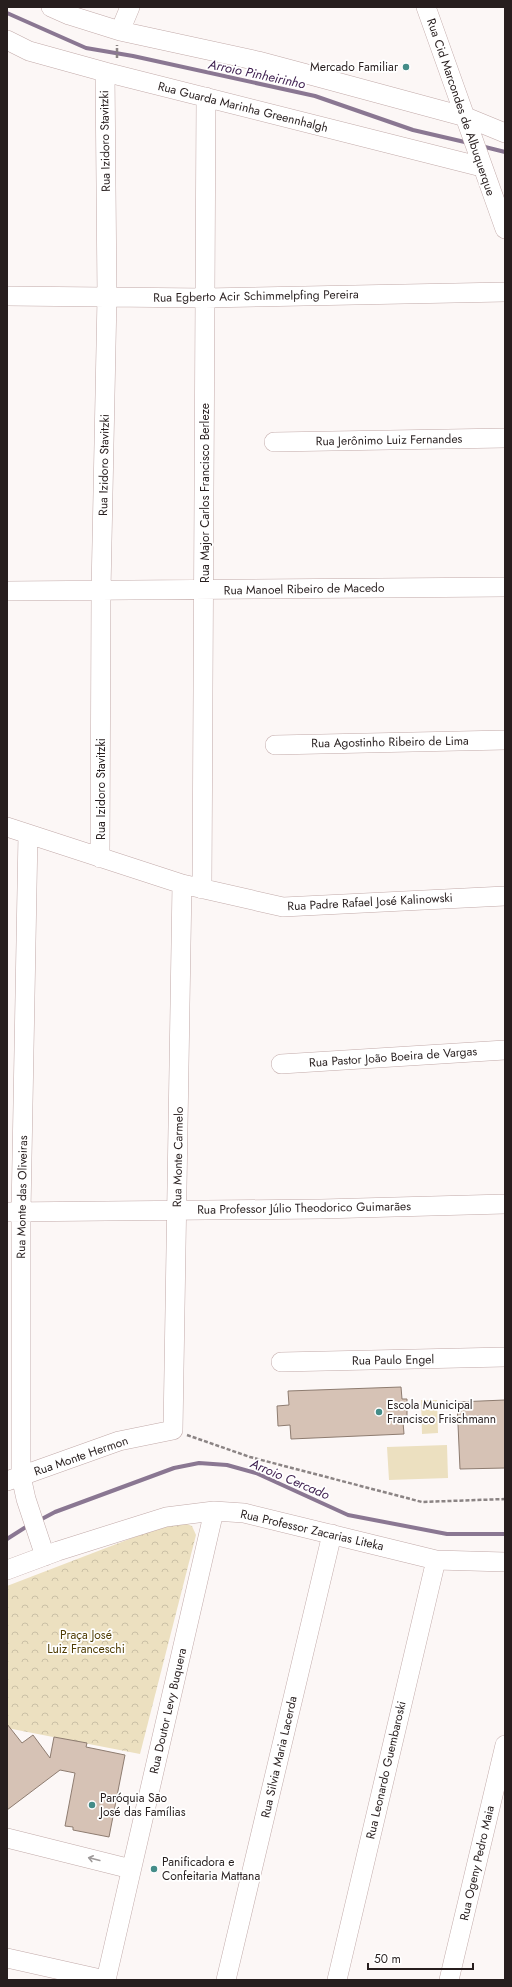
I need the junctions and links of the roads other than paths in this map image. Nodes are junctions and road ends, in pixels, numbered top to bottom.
1 (51, 7) edge
2 (130, 7) edge
3 (426, 7) edge
4 (119, 37) junction
5 (7, 40) edge
6 (111, 67) junction
7 (206, 97) junction
8 (467, 122) junction
9 (505, 133) edge
10 (481, 164) junction
11 (505, 229) edge
12 (505, 292) edge
13 (7, 296) edge
14 (107, 297) junction
15 (205, 298) junction
16 (505, 438) edge
17 (274, 442) dead end
18 (505, 587) edge
19 (101, 590) junction
20 (205, 590) junction
21 (7, 591) edge
22 (505, 740) edge
23 (275, 745) dead end
24 (7, 827) edge
25 (28, 834) junction
26 (100, 858) junction
27 (182, 884) junction
28 (202, 889) junction
29 (505, 896) edge
30 (505, 1050) edge
31 (281, 1064) dead end
32 (505, 1204) edge
33 (177, 1210) junction
34 (14, 1212) edge
35 (14, 1291) edge
36 (505, 1357) edge
37 (281, 1362) dead end
38 (173, 1430) joint
39 (14, 1478) edge
40 (214, 1511) junction
41 (332, 1534) junction
42 (43, 1547) junction
43 (436, 1560) junction
44 (505, 1562) edge
45 (7, 1570) edge
46 (505, 1745) edge
47 (7, 1838) edge
48 (131, 1869) junction
49 (7, 1958) edge
50 (105, 1980) edge
51 (226, 1980) edge
52 (336, 1980) edge
53 (449, 1980) edge

1 - 4 street
2 - 4 street
3 - 8 street, Rua Cid Marcondes de Albuquerque
4 - 8 street
5 - 6 street, Rua Guarda Marinha Greennhalgh
6 - 7 street, Rua Guarda Marinha Greennhalgh
6 - 14 street, Rua Izidoro Stavitzki
7 - 10 street, Rua Guarda Marinha Greennhalgh
7 - 15 street, Rua Major Carlos Francisco Berleze
8 - 9 street
8 - 10 street, Rua Cid Marcondes de Albuquerque
10 - 11 street, Rua Cid Marcondes de Albuquerque
12 - 15 street, Rua Egberto Acir Schimmelpfing Pereira
13 - 14 street, Rua Egberto Acir Schimmelpfing Pereira
14 - 15 street, Rua Egberto Acir Schimmelpfing Pereira
14 - 19 street, Rua Izidoro Stavitzki
15 - 20 street, Rua Major Carlos Francisco Berleze
16 - 17 street, Rua Jerônimo Luiz Fernandes
18 - 20 street, Rua Manoel Ribeiro de Macedo
19 - 20 street, Rua Manoel Ribeiro de Macedo
19 - 21 street, Rua Manoel Ribeiro de Macedo
19 - 26 street, Rua Izidoro Stavitzki
20 - 28 street, Rua Major Carlos Francisco Berleze
22 - 23 street, Rua Agostinho Ribeiro de Lima
24 - 25 street, Rua Padre Rafael José Kalinowski
25 - 26 street, Rua Padre Rafael José Kalinowski
25 - 34 street, Rua Monte das Oliveiras
26 - 27 street, Rua Padre Rafael José Kalinowski
27 - 28 street, Rua Padre Rafael José Kalinowski
27 - 33 street, Rua Monte Carmelo
28 - 29 street, Rua Padre Rafael José Kalinowski
30 - 31 street, Rua Pastor João Boeira de Vargas
32 - 33 street, Rua Professor Júlio Theodorico Guimarães
33 - 34 street, Rua Professor Júlio Theodorico Guimarães
33 - 38 street, Rua Monte Carmelo
34 - 35 street, Rua Monte das Oliveiras
35 - 39 street, Rua Monte das Oliveiras
36 - 37 street, Rua Paulo Engel
38 - 39 street, Rua Monte Hermon
39 - 42 street, Rua Monte das Oliveiras
40 - 41 street, Rua Professor Zacarias Liteka
40 - 42 street, Rua Professor Zacarias Liteka
40 - 48 street, Rua Doutor Levy Buquera
41 - 43 street, Rua Professor Zacarias Liteka
41 - 51 street, Rua Silvia Maria Lacerda
42 - 45 street, Rua Professor Zacarias Liteka
43 - 44 street, Rua Professor Zacarias Liteka
43 - 52 street, Rua Leonardo Guembaroski
46 - 53 street, Rua Ogeny Pedro Maia
48 -> 47 street
48 - 50 street, Rua Doutor Levy Buquera
49 - 50 street

